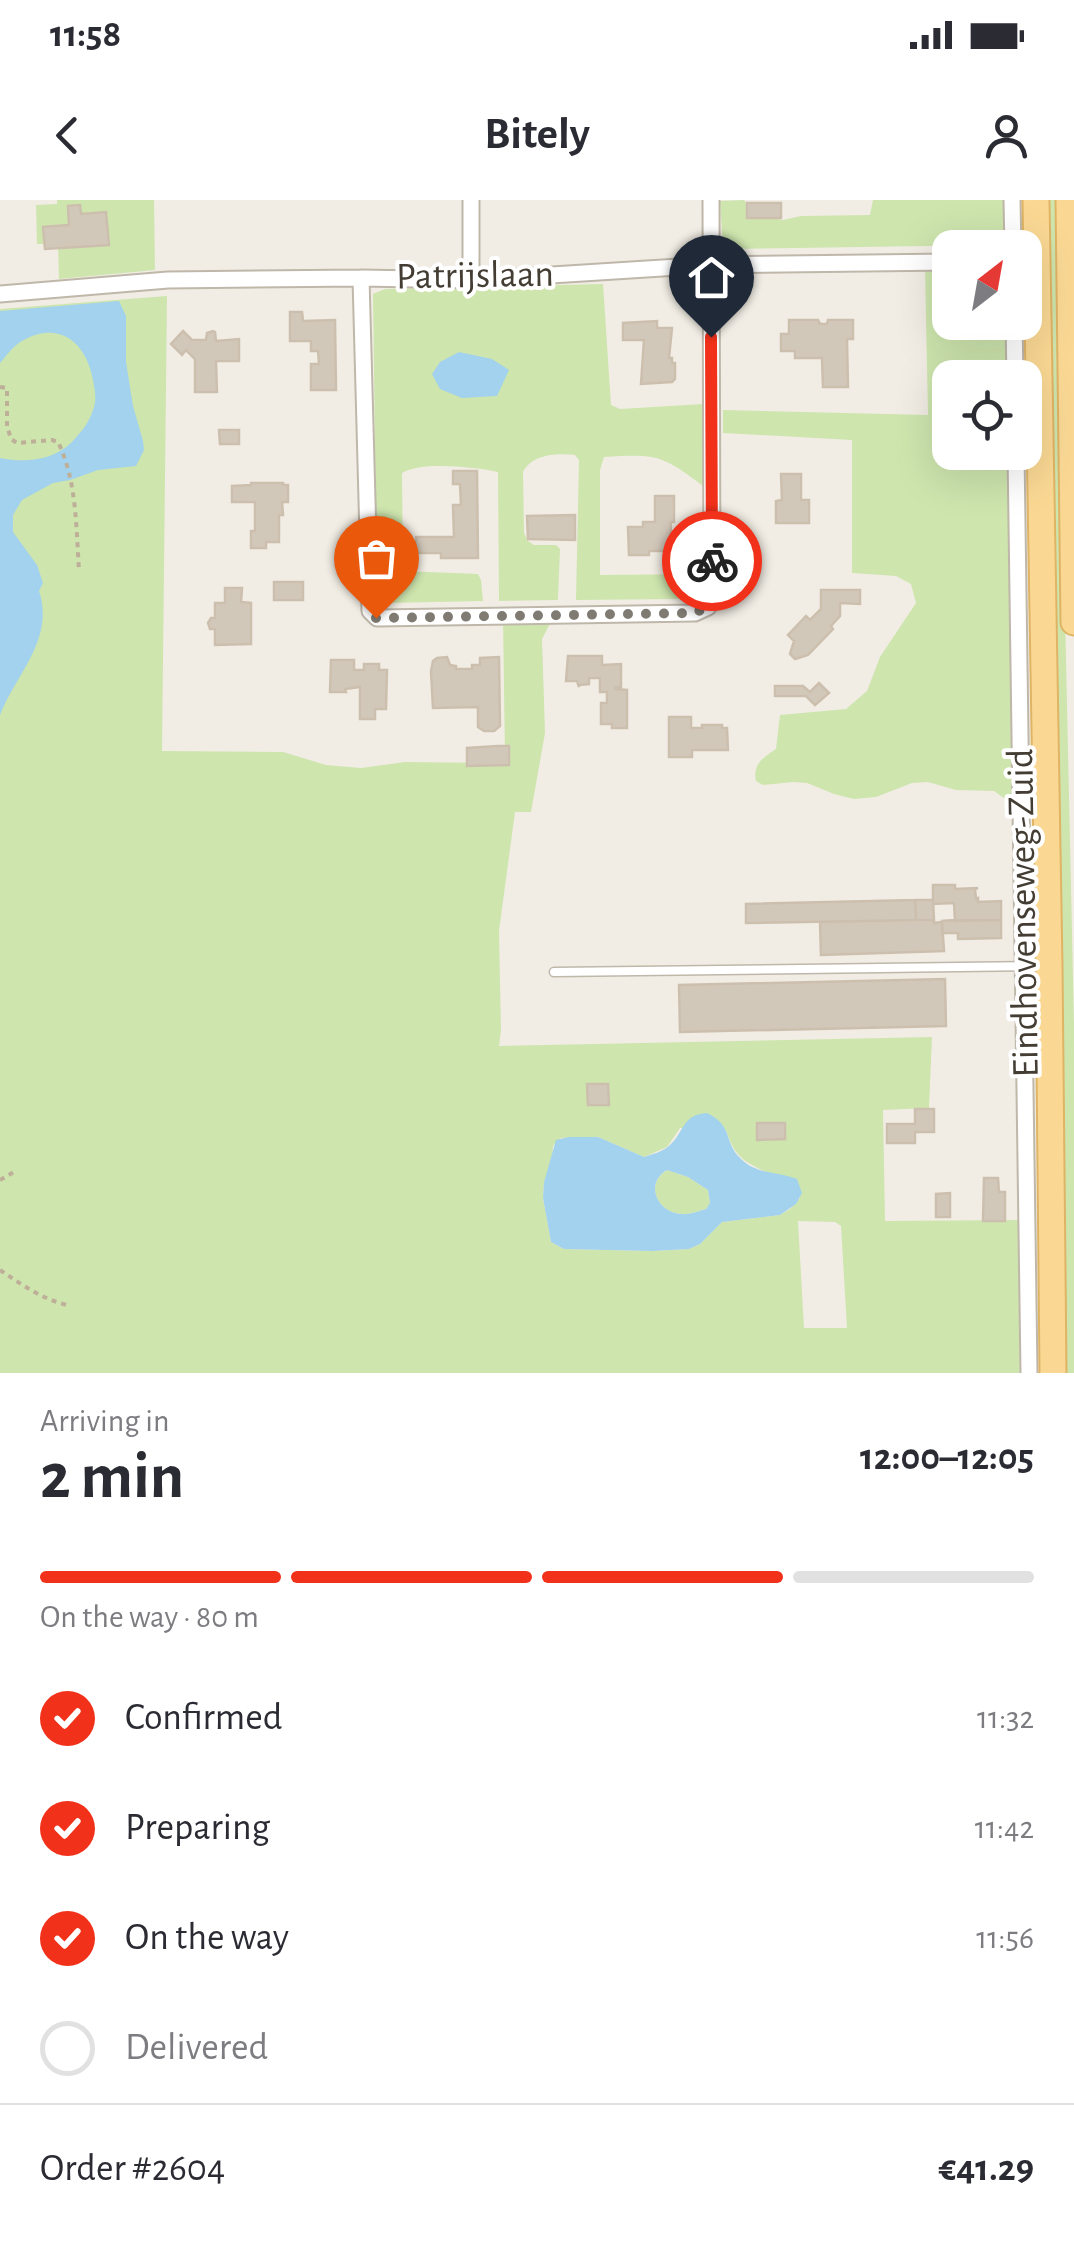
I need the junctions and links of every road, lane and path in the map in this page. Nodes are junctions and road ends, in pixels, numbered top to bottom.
1 (471, 200) edge
2 (710, 200) edge
3 (1012, 200) edge
4 (1036, 200) edge
5 (1069, 200) edge
6 (1013, 230) edge
7 (932, 262) edge
8 (710, 265) junction
9 (360, 278) junction
10 (472, 280) junction
11 (0, 294) edge
12 (0, 386) edge
13 (0, 439) edge
14 (11, 439) junction
15 (1017, 470) edge
16 (79, 570) dead end
17 (1074, 622) edge
18 (1037, 966) junction
19 (554, 972) dead end
20 (14, 1172) dead end
21 (0, 1180) edge
22 (0, 1270) edge
23 (68, 1305) dead end
24 (1029, 1373) edge
25 (1052, 1373) edge

1 - 10 street
2 - 8 street
3 - 6 street
4 - 18 main road, Eindhovenseweg-Zuid
5 - 17 main road
7 - 8 street, Patrijslaan
8 - 9 street
8 - 10 street, Patrijslaan
9 - 10 street, Patrijslaan
9 - 11 street, Patrijslaan
12 - 14 path
13 - 14 path
14 - 16 path
15 - 18 street, Eindhovenseweg-Zuid
18 - 19 lane
18 - 24 street, Eindhovenseweg-Zuid
18 - 25 main road, Eindhovenseweg-Zuid
20 - 21 path
22 - 23 path

